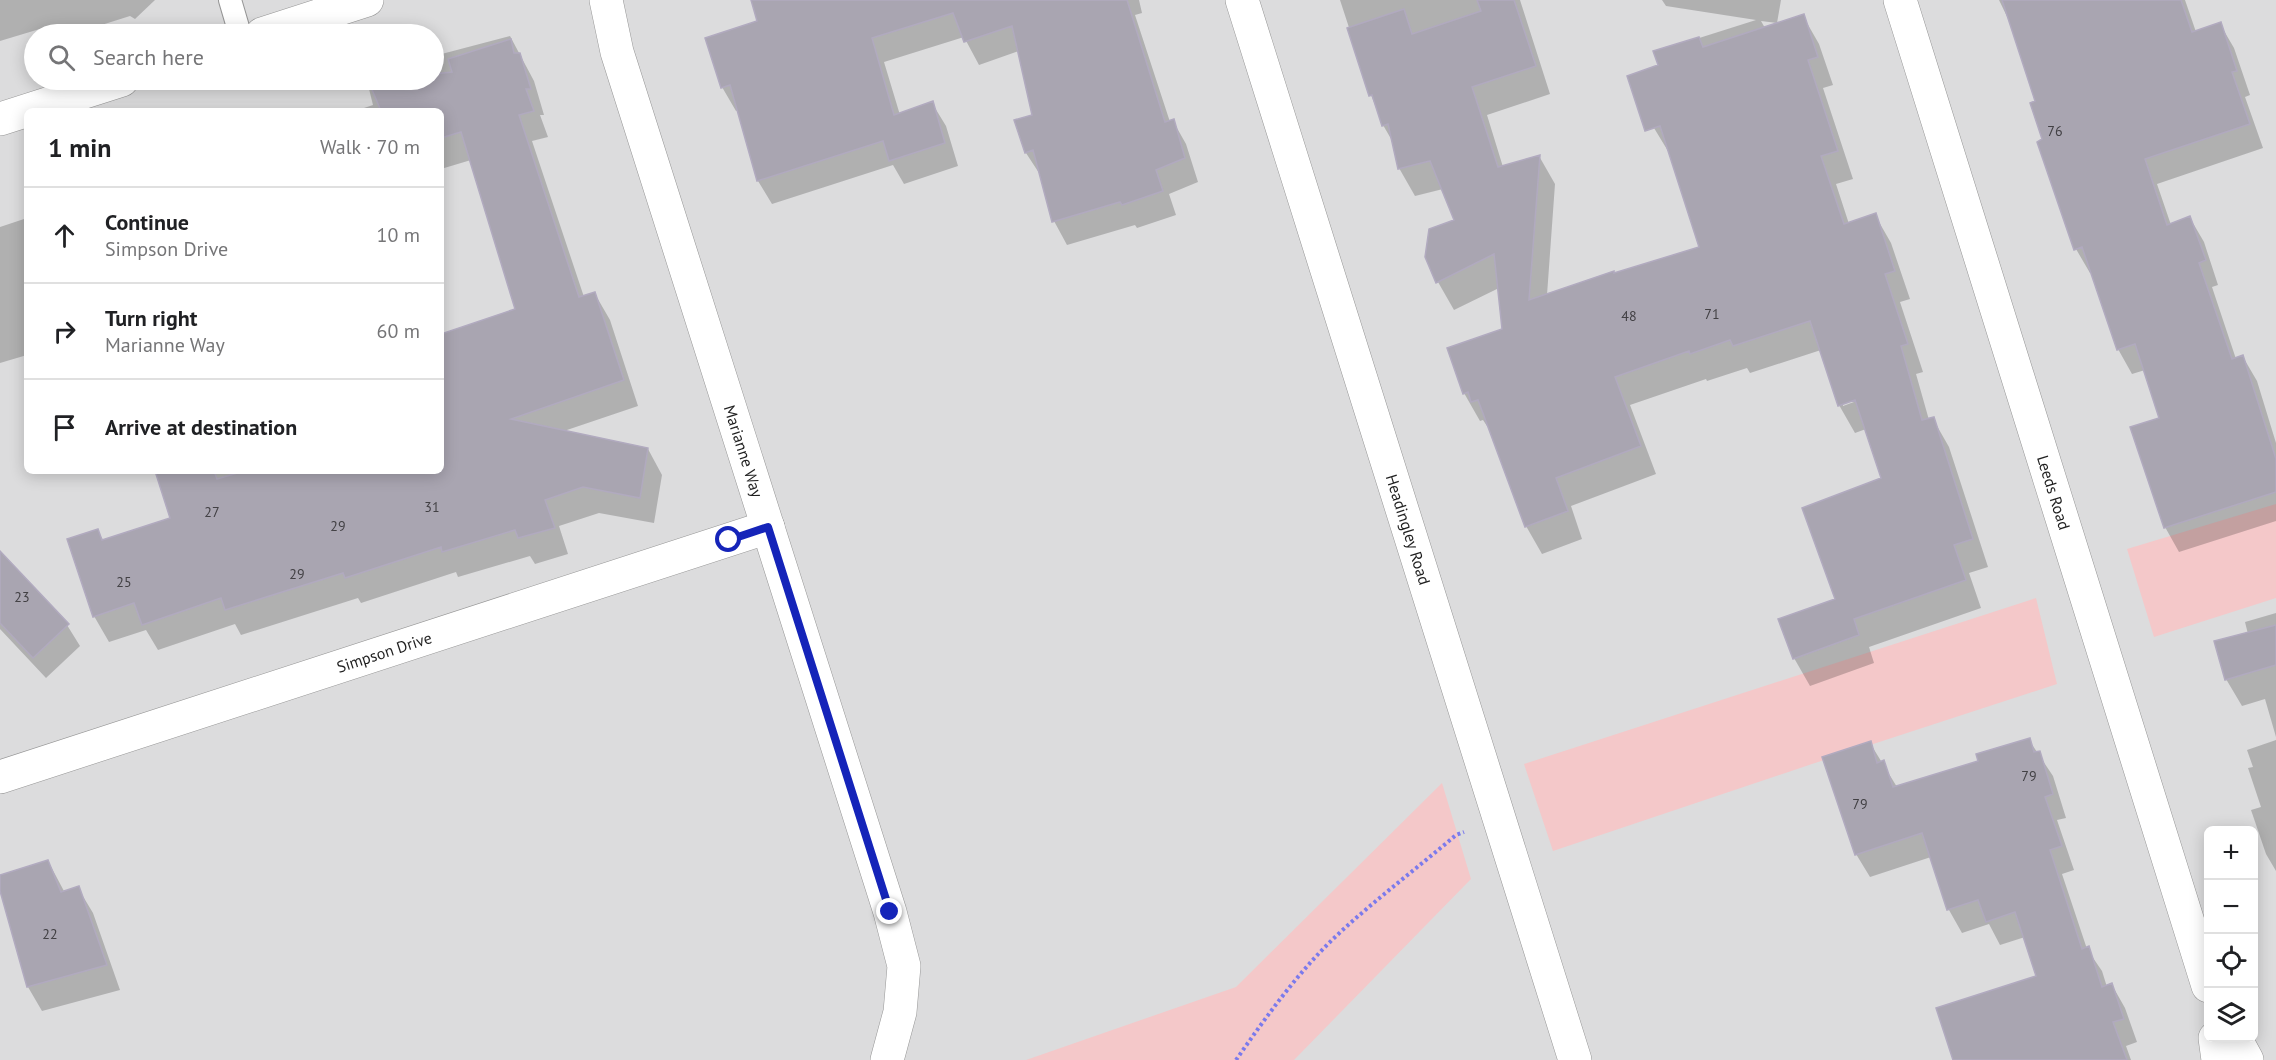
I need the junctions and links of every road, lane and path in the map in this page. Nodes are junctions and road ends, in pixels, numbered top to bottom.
1 (230, 0) edge
2 (367, 0) edge
3 (591, 0) edge
4 (606, 0) edge
5 (1242, 0) edge
6 (1900, 0) edge
7 (237, 24) edge
8 (293, 24) edge
9 (617, 52) junction
10 (91, 90) edge
11 (34, 108) edge
12 (24, 111) edge
13 (0, 119) edge
14 (768, 527) junction
15 (0, 777) edge
16 (1499, 820) junction
17 (2204, 973) edge
18 (2216, 1042) edge
19 (2237, 1042) edge
20 (887, 1060) edge
21 (1236, 1060) edge
22 (1575, 1060) edge
23 (2218, 1060) edge
24 (2247, 1060) edge

1 - 7 lane
2 - 8 street
3 - 9 street, Marianne Way
4 - 9 street, Marianne Way
5 - 16 street, Headingley Road
6 - 17 street, Leeds Road
9 - 14 street, Marianne Way
10 - 11 street
12 - 13 street
14 - 15 street, Simpson Drive
14 - 20 street, Marianne Way
16 - 21 path
16 - 22 street, Headingley Road
18 - 23 street
19 - 24 street

